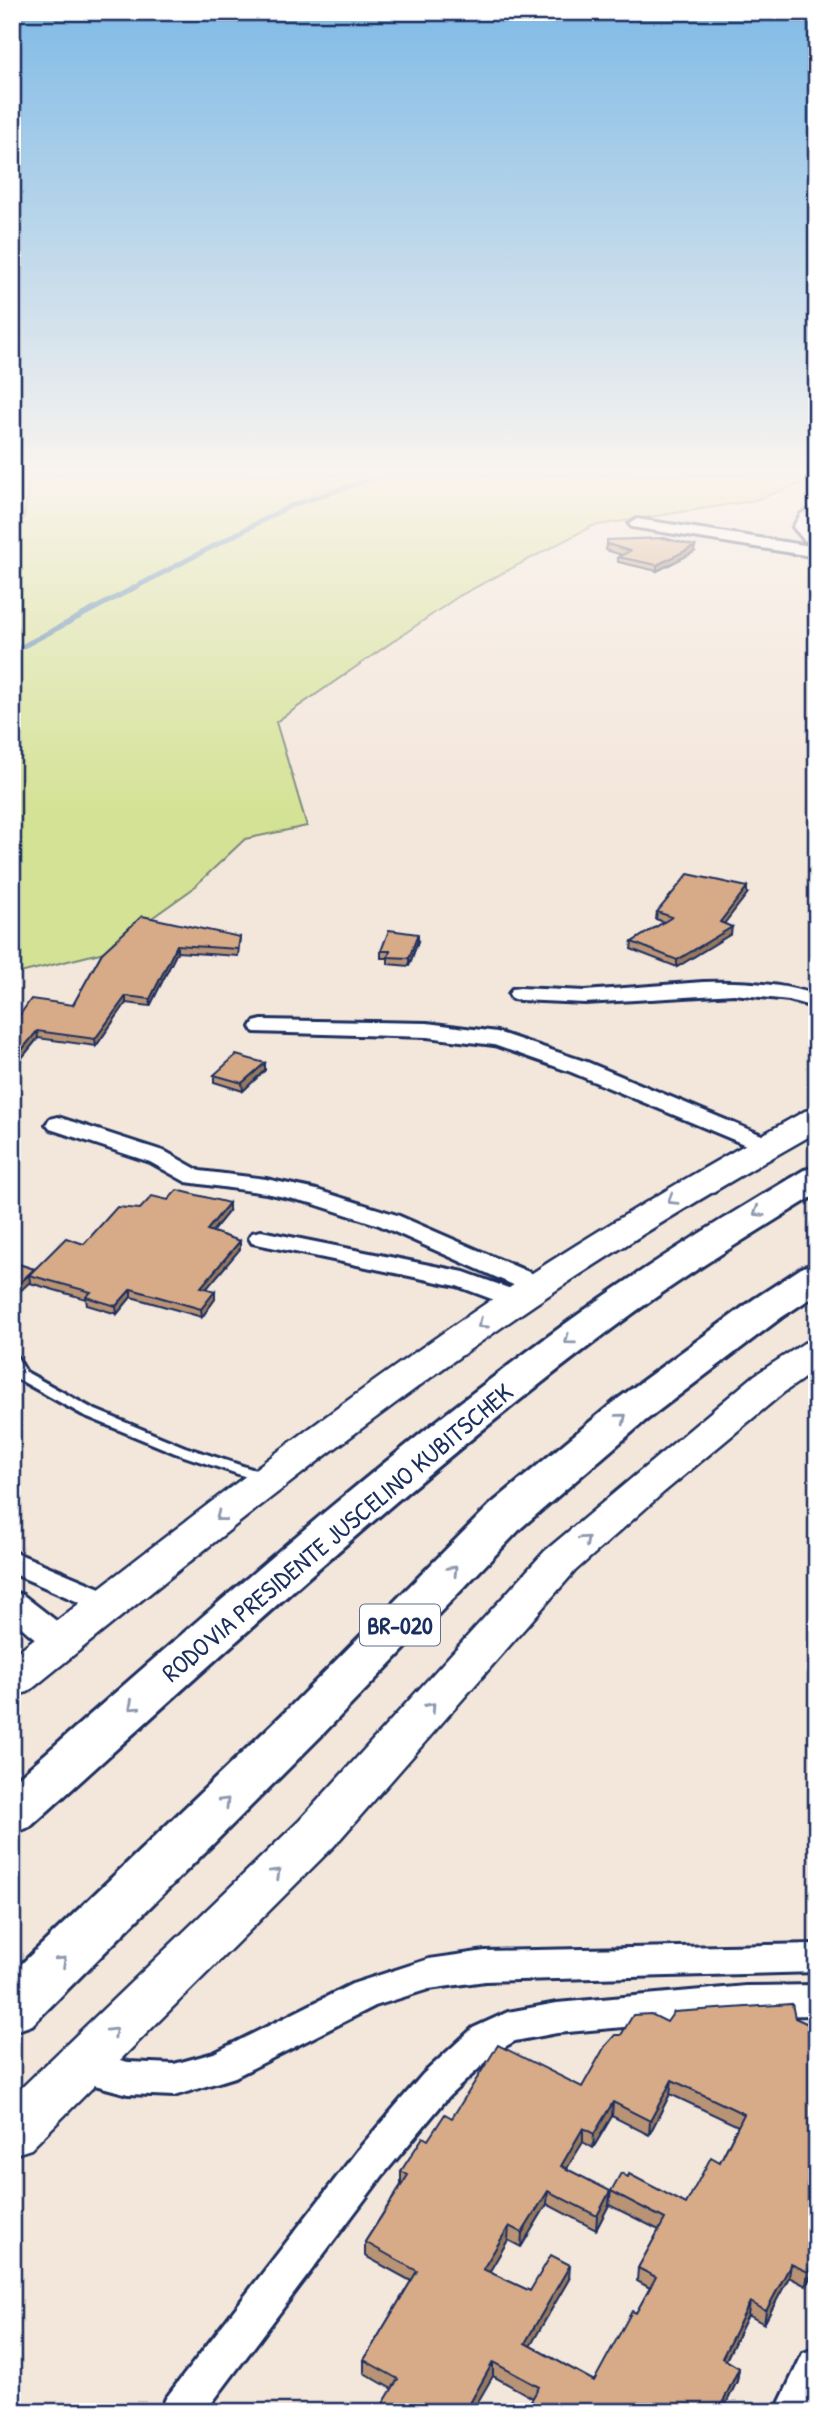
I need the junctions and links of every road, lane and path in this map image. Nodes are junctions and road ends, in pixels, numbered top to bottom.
1 (520, 994) dead end
2 (817, 1002) edge
3 (262, 1027) dead end
4 (817, 1118) edge
5 (58, 1124) dead end
6 (766, 1145) junction
7 (817, 1178) edge
8 (261, 1238) dead end
9 (817, 1276) edge
10 (527, 1293) junction
11 (817, 1351) edge
12 (12, 1360) edge
13 (269, 1479) junction
14 (12, 1560) edge
15 (12, 1603) edge
16 (108, 1604) junction
17 (61, 1641) junction
18 (12, 1680) edge
19 (12, 1813) edge
20 (817, 1958) edge
21 (817, 2000) edge
22 (12, 2008) edge
23 (78, 2066) junction
24 (12, 2132) edge
25 (180, 2412) edge

1 - 2 street
3 - 6 street
4 - 6 main road
5 - 10 street
6 -> 10 main road
7 -> 19 highway, RODOVIA PRESIDENTE JUSCELINO KUBITSCHEK
8 - 10 street
22 -> 9 highway, BR-020
10 -> 13 main road
23 -> 11 main road
12 - 13 lane
13 -> 16 main road
14 - 16 street
15 - 17 street
16 - 17 main road
17 - 18 main road
20 - 23 street
21 - 25 street
23 - 24 main road

